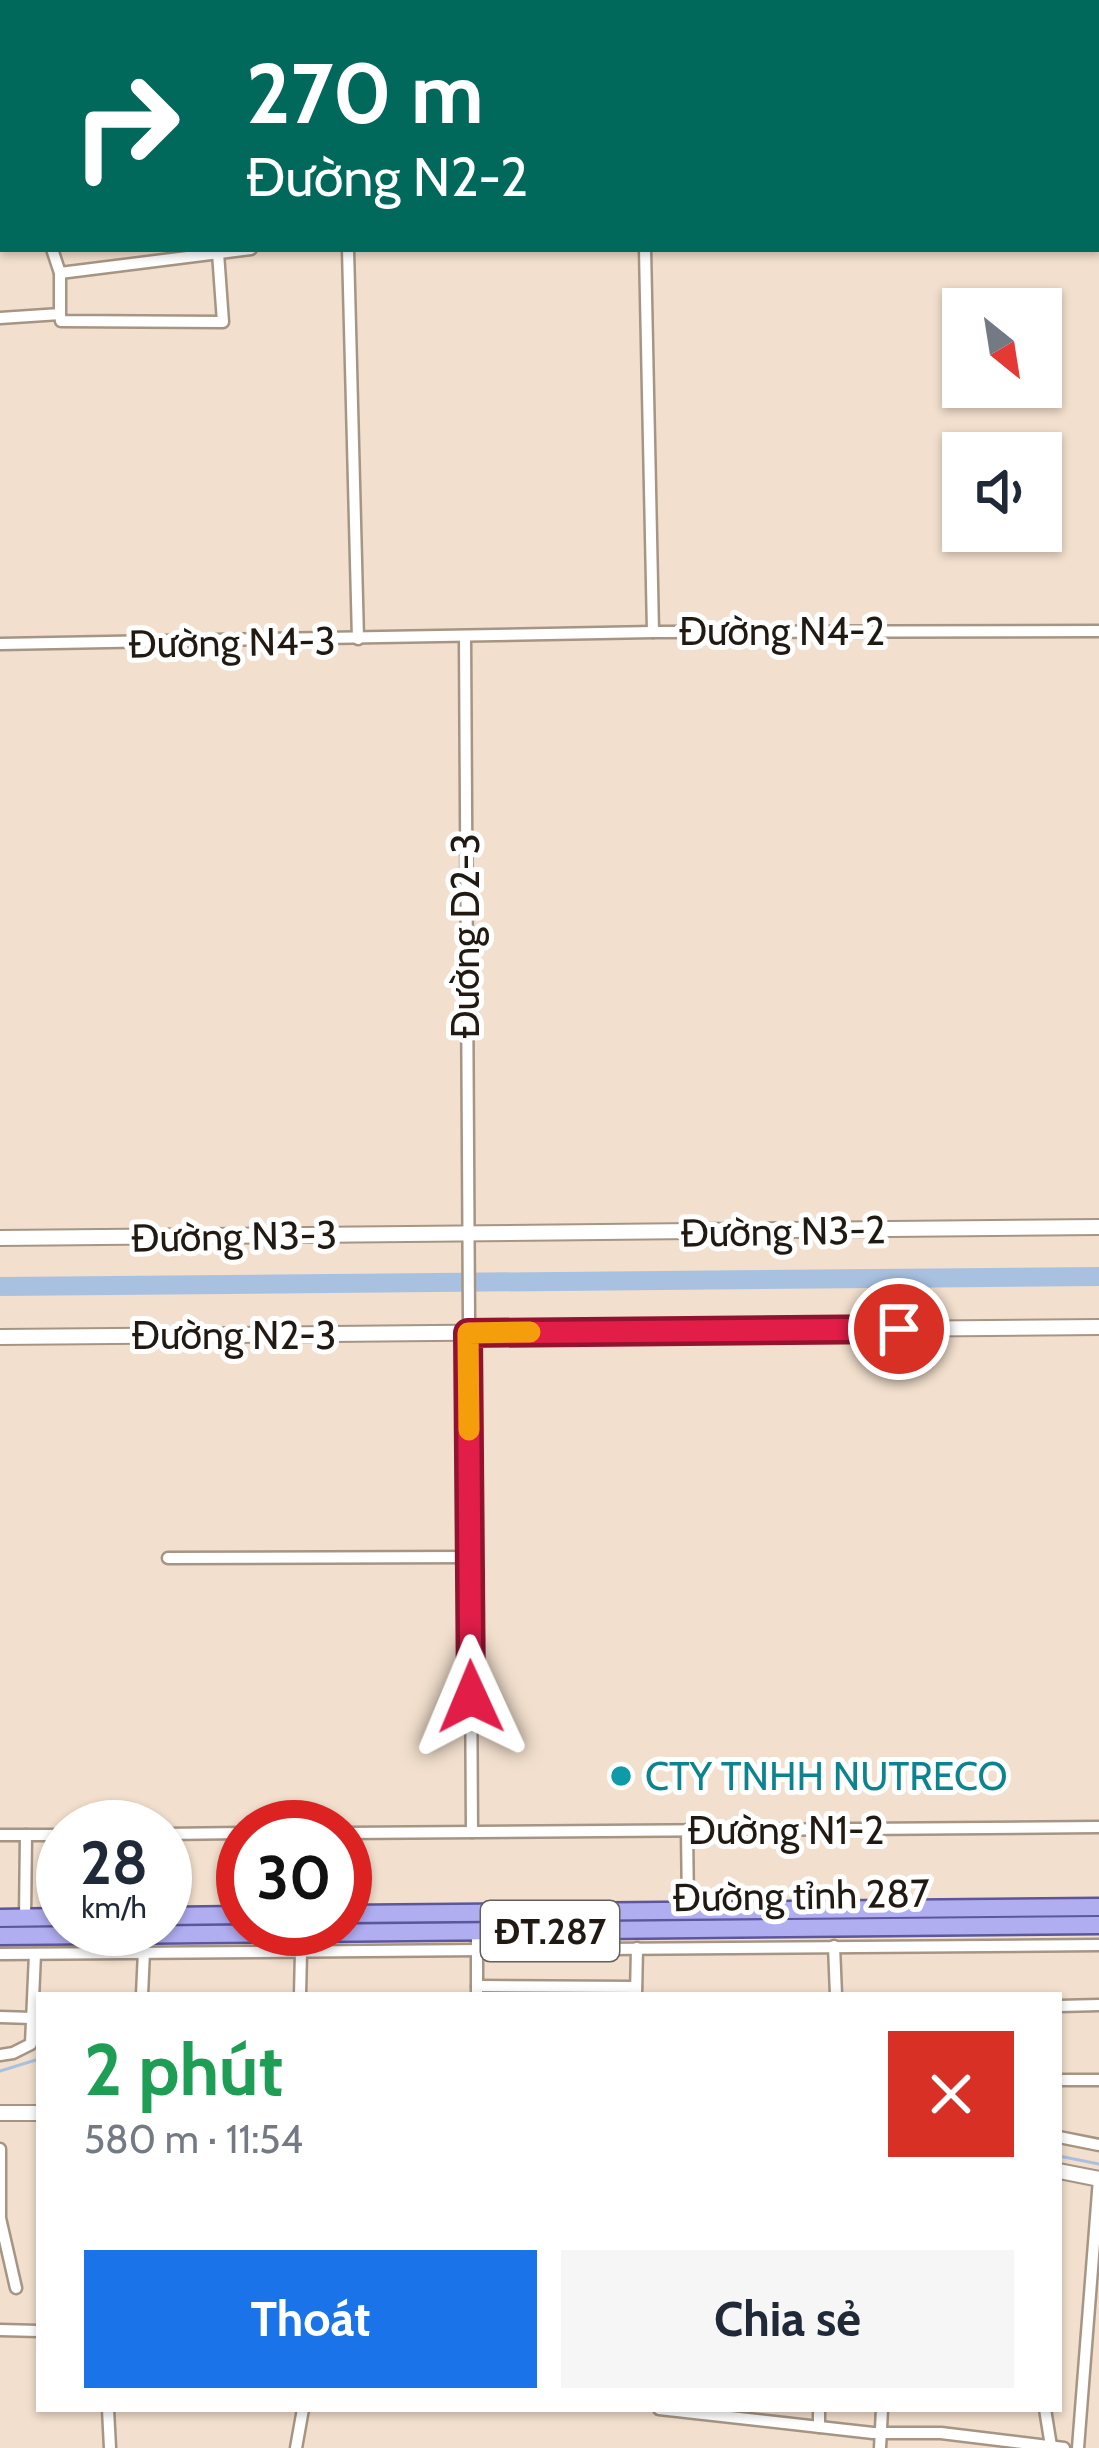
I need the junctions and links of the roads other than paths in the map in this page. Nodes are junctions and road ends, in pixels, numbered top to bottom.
1 (53, 252) edge
2 (198, 252) edge
3 (226, 252) edge
4 (348, 252) edge
5 (645, 252) edge
6 (218, 253) junction
7 (60, 273) junction
8 (61, 314) junction
9 (0, 318) edge
10 (653, 632) junction
11 (1099, 632) edge
12 (465, 638) junction
13 (358, 639) junction
14 (0, 644) edge
15 (1099, 1227) edge
16 (467, 1234) junction
17 (0, 1238) edge
18 (1099, 1328) edge
19 (468, 1333) junction
20 (0, 1337) edge
21 (470, 1557) junction
22 (168, 1558) dead end
23 (1099, 1827) edge
24 (687, 1830) junction
25 (472, 1832) junction
26 (372, 1833) edge
27 (0, 1835) edge
28 (26, 1835) junction
29 (36, 1835) edge
30 (1099, 1907) edge
31 (688, 1908) junction
32 (640, 1910) junction
33 (372, 1914) edge
34 (0, 1918) edge
35 (26, 1918) junction
36 (36, 1918) edge
37 (1099, 1925) edge
38 (0, 1936) edge
39 (36, 1938) edge
40 (639, 1938) junction
41 (477, 1941) junction
42 (192, 1944) edge
43 (1099, 1945) edge
44 (834, 1946) junction
45 (372, 1948) edge
46 (0, 1954) edge
47 (35, 1954) joint
48 (144, 1956) edge
49 (301, 1956) edge
50 (477, 1991) edge
51 (636, 1991) edge
52 (142, 1992) edge
53 (300, 1992) edge
54 (836, 1992) edge
55 (1099, 2005) edge
56 (1062, 2006) edge
57 (0, 2017) edge
58 (33, 2018) junction
59 (35, 2043) edge
60 (0, 2055) edge
61 (1062, 2080) edge
62 (1099, 2080) edge
63 (0, 2113) edge
64 (36, 2113) edge
65 (1062, 2138) edge
66 (1099, 2145) edge
67 (0, 2149) edge
68 (1062, 2172) edge
69 (1099, 2179) edge
70 (16, 2288) dead end
71 (1094, 2326) edge
72 (0, 2330) edge
73 (36, 2330) edge
74 (1093, 2347) edge
75 (1099, 2368) edge
76 (1084, 2370) junction
77 (108, 2412) edge
78 (302, 2412) edge
79 (686, 2412) edge
80 (819, 2412) edge
81 (882, 2412) edge
82 (1046, 2412) edge
83 (819, 2427) junction
84 (881, 2434) junction
85 (1058, 2447) edge
86 (110, 2448) edge
87 (296, 2448) edge
88 (880, 2448) edge
89 (1078, 2448) edge

1 - 7 street
2 - 6 street
2 - 7 street
3 - 6 street
4 - 13 street
5 - 10 street
6 - 8 street
7 - 8 street
8 - 9 street
10 - 11 street, Đường N4-2
10 - 12 street, Đường N4-2
12 - 13 street, Đường N4-3
12 - 16 street, Đường D2-3
13 - 14 street, Đường N4-3
15 - 16 street, Đường N3-2
16 - 17 street, Đường N3-3
16 - 19 street, Đường D2-3
18 - 19 street, Đường N2-3
19 - 20 street, Đường N2-3
19 - 21 street, Đường D2-3
21 - 22 street
21 - 25 street, Đường D2-3
23 - 24 street, Đường N1-2
24 - 25 street, Đường N1-2
24 - 31 street
25 - 26 street, Đường N1-2
27 - 28 street
28 - 29 street
28 - 35 street
30 - 31 main road, Đường tỉnh 287 / ĐT.287
31 - 32 main road, Đường tỉnh 287 / ĐT.287
32 - 33 main road, Đường tỉnh 287 / ĐT.287
32 - 40 main road
34 - 35 main road
35 - 36 main road
37 - 40 main road, Đường tỉnh 287 / ĐT.287
38 - 39 main road, Đường tỉnh 287 / ĐT.287
40 - 41 main road, Đường tỉnh 287 / ĐT.287
40 - 44 street
40 - 51 street
41 - 42 main road, Đường tỉnh 287 / ĐT.287
41 - 45 street
41 - 50 street
43 - 44 street
44 - 54 street
46 - 47 street
47 - 58 street
48 - 52 street
49 - 53 street
50 - 51 street
55 - 56 street
57 - 58 street
58 - 59 street
59 - 60 street
61 - 62 street
63 - 64 street
65 - 66 street
67 - 70 street
68 - 69 street
69 - 71 street
71 - 74 street
72 - 73 street
74 - 76 street
75 - 76 street
76 - 89 street
77 - 86 street
78 - 87 street
79 - 83 street
80 - 83 street
81 - 84 street
82 - 85 street
83 - 84 street
84 - 85 street
84 - 88 street

